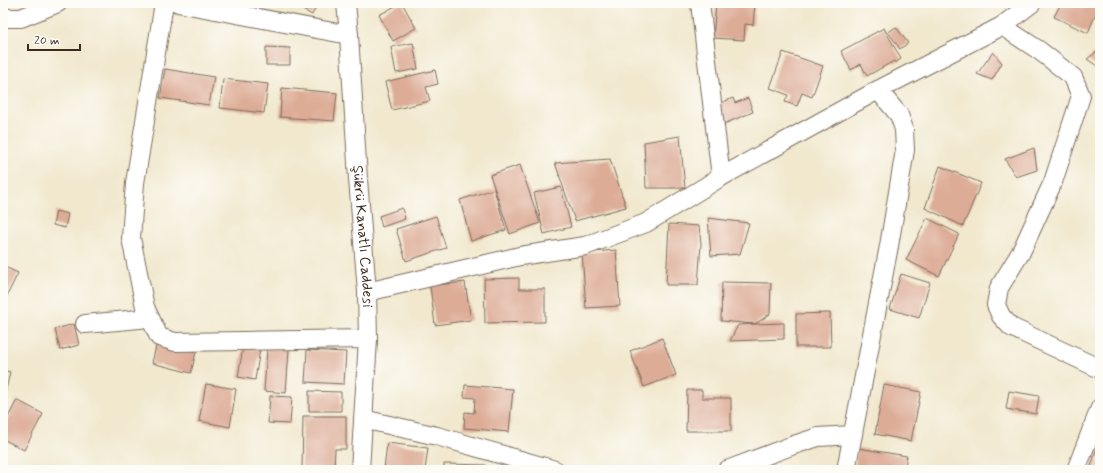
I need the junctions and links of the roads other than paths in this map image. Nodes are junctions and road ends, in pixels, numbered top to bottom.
1 (58, 3) edge
2 (164, 3) edge
3 (178, 3) edge
4 (346, 3) edge
5 (700, 3) edge
6 (1032, 3) edge
7 (3, 18) edge
8 (1002, 26) junction
9 (349, 35) junction
10 (878, 90) junction
11 (720, 178) junction
12 (367, 292) junction
13 (150, 318) junction
14 (85, 324) dead end
15 (368, 339) junction
16 (1100, 369) edge
17 (1100, 408) edge
18 (363, 419) junction
19 (853, 435) junction
20 (360, 470) edge
21 (555, 470) edge
22 (727, 470) edge
23 (846, 470) edge
24 (1076, 470) edge

1 - 7 street
2 - 13 street
3 - 9 street
4 - 9 street, Şükrü Kanatlı Caddesi
5 - 11 street
6 - 8 street
8 - 10 street
8 - 16 street
9 - 12 street, Şükrü Kanatlı Caddesi
10 - 11 street
10 - 19 street
11 - 12 street
12 - 15 street, Şükrü Kanatlı Caddesi
13 - 14 street
13 - 15 street
15 - 18 street, Şükrü Kanatlı Caddesi
17 - 24 street
18 - 20 street, Şükrü Kanatlı Caddesi
18 - 21 street
19 - 22 street
19 - 23 street

